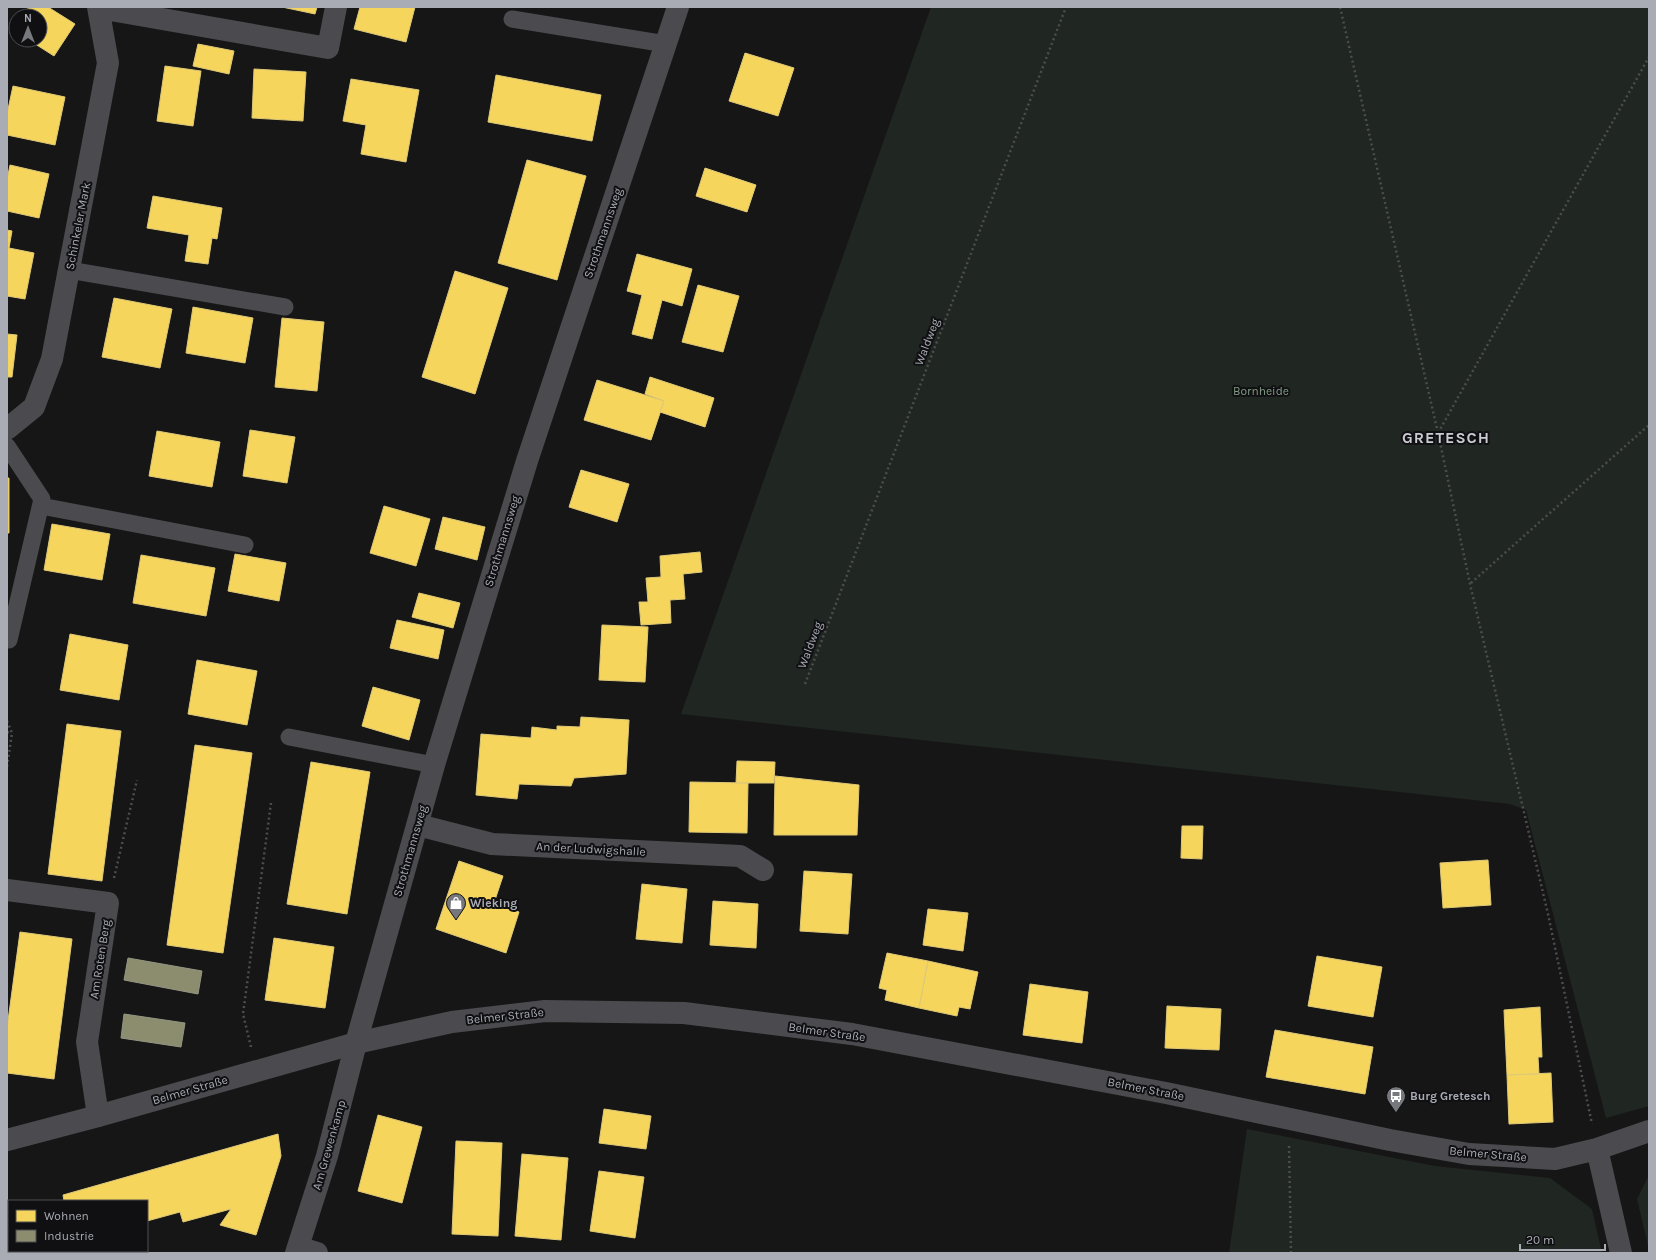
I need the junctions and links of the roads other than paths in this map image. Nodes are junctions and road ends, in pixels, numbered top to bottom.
1 (99, 7) edge
2 (336, 7) edge
3 (678, 7) edge
4 (512, 19) dead end
5 (666, 44) junction
6 (69, 270) junction
7 (285, 307) dead end
8 (7, 429) edge
9 (7, 446) edge
10 (41, 506) junction
11 (245, 545) dead end
12 (9, 640) dead end
13 (288, 737) dead end
14 (434, 765) junction
15 (418, 825) junction
16 (763, 870) dead end
17 (7, 890) edge
18 (356, 1043) junction
19 (98, 1116) junction
20 (1649, 1131) edge
21 (7, 1140) edge
22 (1598, 1149) junction
23 (304, 1251) edge
24 (1621, 1253) edge

1 - 2 street, Schinkeler Mark
1 - 6 street, Schinkeler Mark
3 - 5 street, Strothmannsweg
4 - 5 lane
5 - 14 street, Strothmannsweg
6 - 7 lane
6 - 8 street, Schinkeler Mark
9 - 10 lane
10 - 11 lane
10 - 12 lane
13 - 14 lane
14 - 15 street, Strothmannsweg
15 - 16 street, An der Ludwigshalle
15 - 18 street, Strothmannsweg
17 - 19 street, Am Roten Berg
18 - 19 street, Belmer Straße
18 - 22 street, Belmer Straße
18 - 23 street, Am Grewenkamp
19 - 21 street, Belmer Straße
20 - 22 street, Belmer Straße
22 - 24 street

